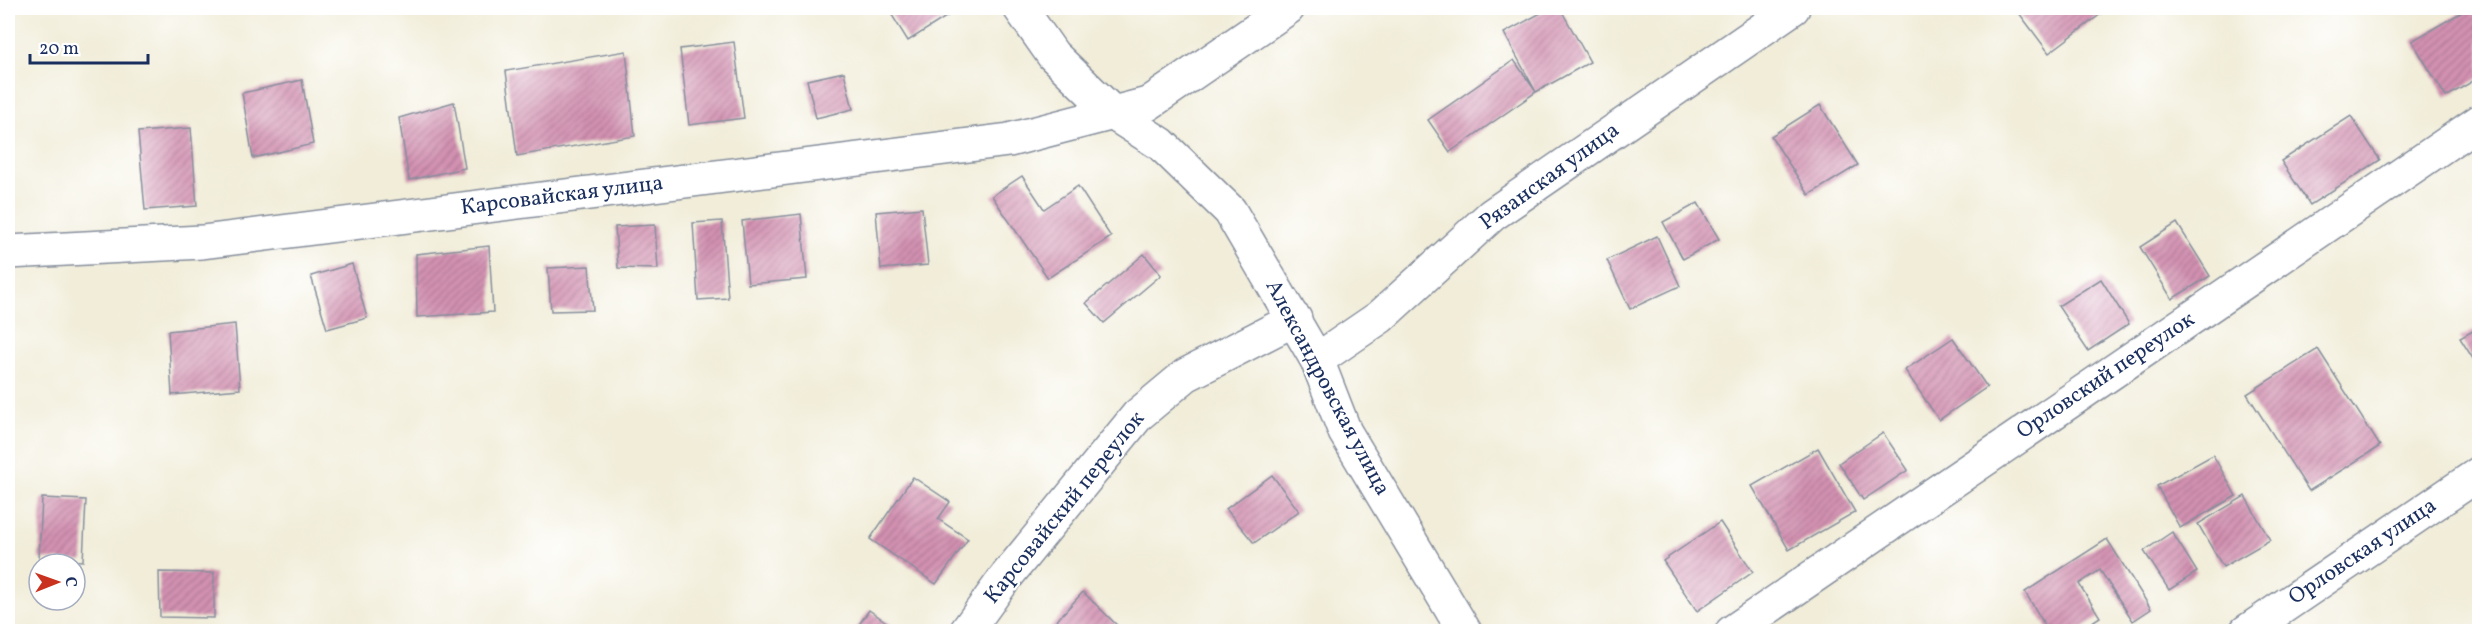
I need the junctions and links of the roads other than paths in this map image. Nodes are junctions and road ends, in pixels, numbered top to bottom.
1 (1020, 8) edge
2 (1288, 8) edge
3 (1793, 8) edge
4 (1114, 114) junction
5 (2480, 121) edge
6 (8, 252) edge
7 (1295, 319) junction
8 (1317, 360) junction
9 (2480, 473) edge
10 (966, 632) edge
11 (1465, 632) edge
12 (1732, 632) edge
13 (2246, 632) edge

1 - 4 street, Александровская улица
2 - 4 street, Карсовайская улица
3 - 8 street, Рязанская улица
4 - 6 street, Карсовайская улица
4 - 7 street, Александровская улица
5 - 12 street, Орловский переулок
7 - 8 street, Александровская улица
7 - 10 street, Карсовайский переулок
8 - 11 street, Александровская улица
9 - 13 street, Орловская улица

